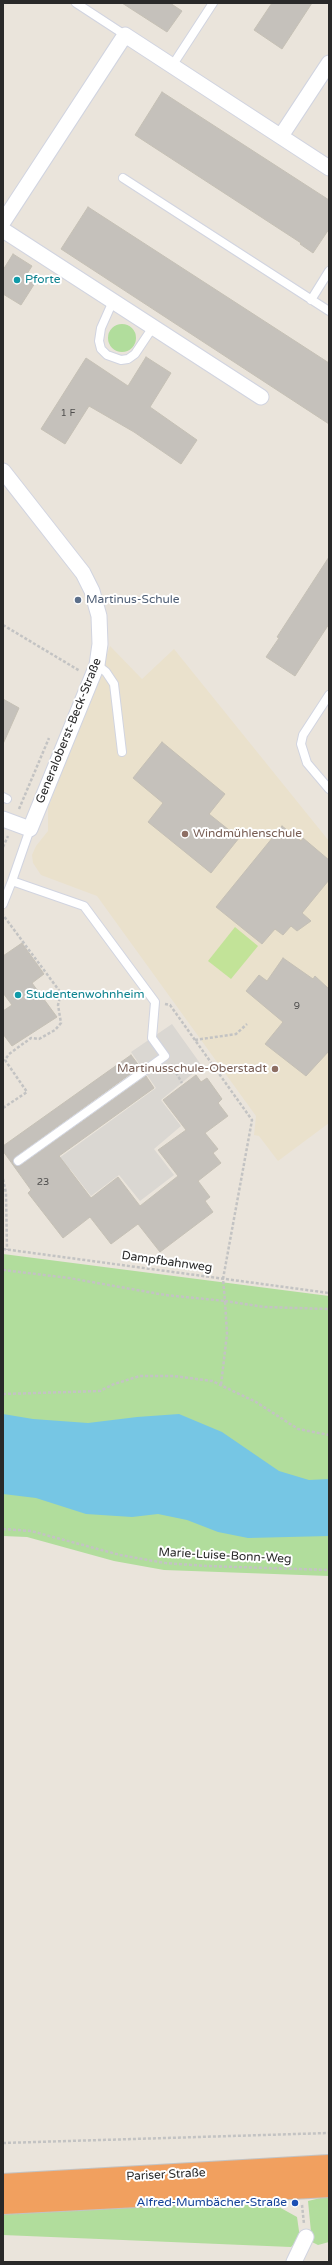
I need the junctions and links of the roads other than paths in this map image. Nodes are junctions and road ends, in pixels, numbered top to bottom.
1 (76, 3) edge
2 (213, 3) edge
3 (125, 35) junction
4 (329, 63) edge
5 (172, 66) junction
6 (281, 136) junction
7 (329, 168) edge
8 (123, 178) dead end
9 (3, 222) edge
10 (3, 230) edge
11 (329, 271) edge
12 (311, 300) junction
13 (113, 301) junction
14 (329, 312) edge
15 (153, 327) junction
16 (261, 397) dead end
17 (3, 470) edge
18 (94, 671) junction
19 (329, 695) edge
20 (122, 752) dead end
21 (329, 789) edge
22 (8, 821) edge
23 (30, 829) junction
24 (12, 880) junction
25 (3, 904) edge
26 (18, 1161) dead end
27 (329, 2166) edge
28 (3, 2184) edge
29 (329, 2186) edge
30 (3, 2203) edge
31 (306, 2237) road end
32 (294, 2262) edge

1 - 3 lane
2 - 5 lane
3 - 5 street
3 - 9 street
4 - 6 street
5 - 6 street
6 - 7 street
8 - 12 lane
10 - 13 street
11 - 12 lane
12 - 14 lane
13 - 15 street
13 - 15 lane
15 - 16 street
17 - 18 street, Generaloberst-Beck-Straße
18 - 20 lane
18 - 23 street, Generaloberst-Beck-Straße
19 - 21 lane
22 - 23 street
23 - 24 lane
24 - 25 lane
24 - 26 lane
27 - 28 highway, Pariser Straße
29 - 30 highway, Pariser Straße
31 - 32 street

